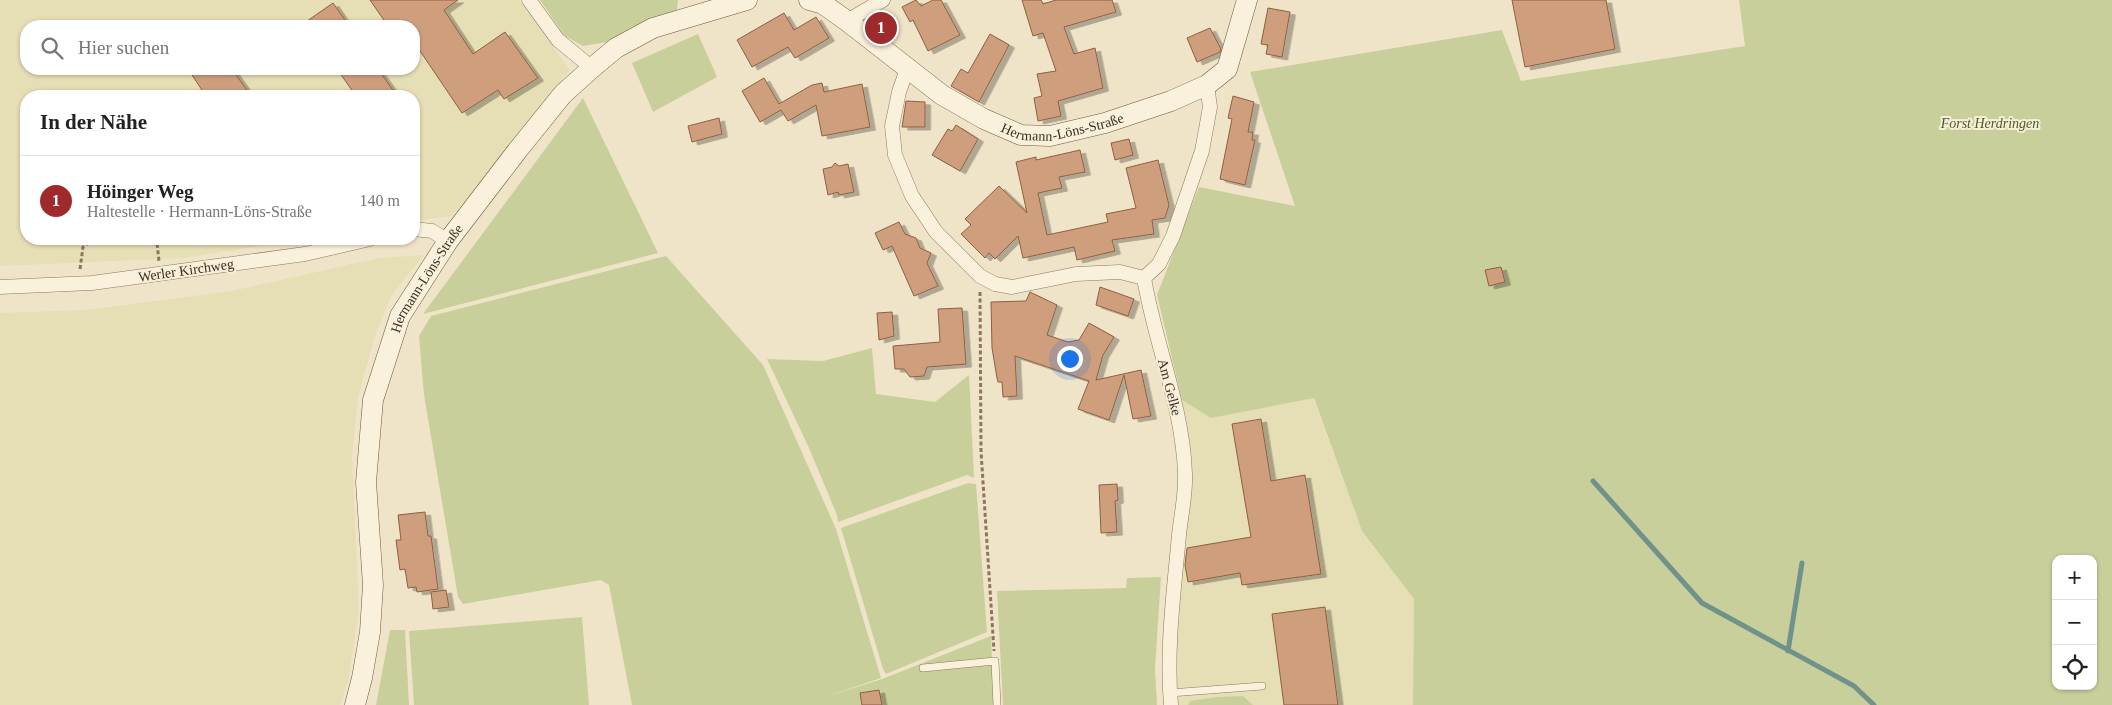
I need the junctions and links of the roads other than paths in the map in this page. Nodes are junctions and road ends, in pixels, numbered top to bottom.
1 (530, 0) edge
2 (747, 0) edge
3 (810, 0) edge
4 (883, 0) edge
5 (1247, 0) edge
6 (847, 21) junction
7 (592, 68) junction
8 (907, 69) junction
9 (1208, 86) junction
10 (420, 230) edge
11 (448, 241) junction
12 (344, 245) edge
13 (1144, 278) junction
14 (0, 287) edge
15 (923, 668) dead end
16 (1262, 686) dead end
17 (1170, 699) edge
18 (355, 705) edge
19 (997, 705) edge

1 - 7 street
2 - 7 street, Hermann-Löns-Straße
3 - 6 street, Hermann-Löns-Straße
4 - 6 street
5 - 9 street, Hermann-Löns-Straße
6 - 8 street, Hermann-Löns-Straße
7 - 11 street, Hermann-Löns-Straße
8 - 9 street, Hermann-Löns-Straße
8 - 13 street
9 - 13 street
10 - 11 street
11 - 18 street, Hermann-Löns-Straße
12 - 14 street, Werler Kirchweg
13 - 17 street, Am Gelke
15 - 19 lane
16 - 17 lane

